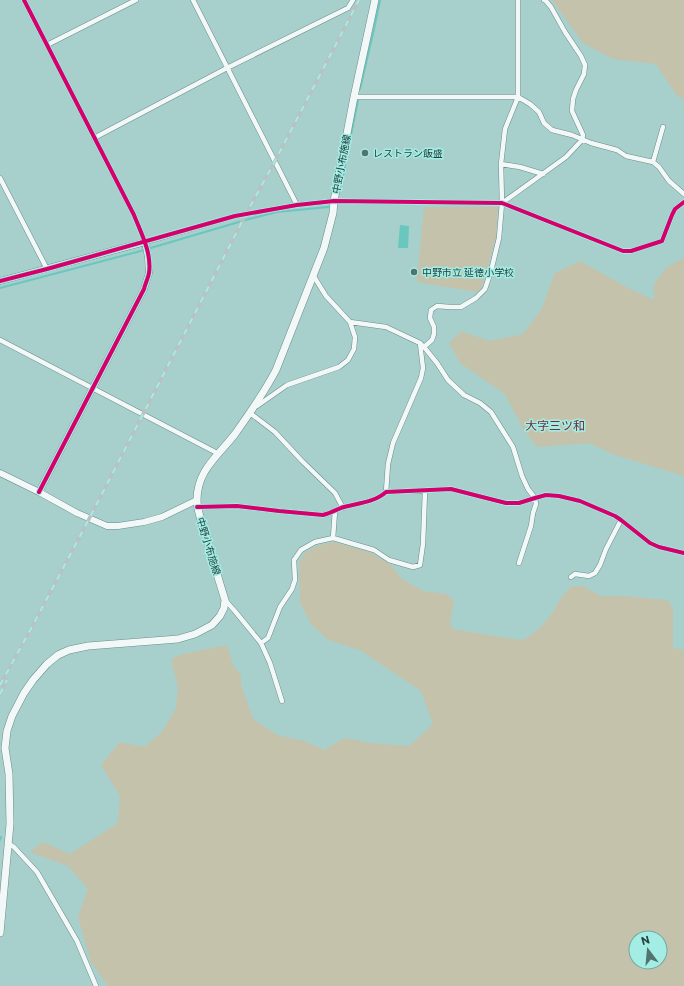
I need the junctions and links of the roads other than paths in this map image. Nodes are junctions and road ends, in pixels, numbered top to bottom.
1 (24, 0) edge
2 (136, 0) edge
3 (193, 0) edge
4 (353, 0) edge
5 (375, 0) edge
6 (518, 0) edge
7 (544, 0) edge
8 (47, 45) junction
9 (227, 68) junction
10 (354, 97) junction
11 (518, 97) junction
12 (663, 126) dead end
13 (94, 138) junction
14 (582, 140) junction
15 (653, 162) junction
16 (501, 164) junction
17 (543, 174) junction
18 (0, 178) edge
19 (684, 194) edge
20 (334, 201) junction
21 (684, 202) edge
22 (502, 203) junction
23 (297, 205) junction
24 (145, 242) junction
25 (46, 269) junction
26 (314, 275) junction
27 (0, 281) edge
28 (350, 322) junction
29 (1, 342) edge
30 (420, 343) junction
31 (424, 347) junction
32 (93, 389) junction
33 (252, 411) junction
34 (217, 453) junction
35 (0, 473) edge
36 (425, 491) junction
37 (39, 492) junction
38 (386, 492) junction
39 (535, 498) junction
40 (197, 504) junction
41 (342, 508) junction
42 (335, 511) junction
43 (621, 520) junction
44 (333, 538) junction
45 (684, 553) edge
46 (519, 563) dead end
47 (571, 577) dead end
48 (225, 600) junction
49 (261, 642) junction
50 (282, 701) dead end
51 (9, 844) junction
52 (3, 883) edge
53 (0, 933) edge
54 (96, 986) edge

1 - 8 street
2 - 8 street
3 - 9 street
4 - 9 street
5 - 10 main road, 中野小布施線
6 - 11 street
7 - 14 street
8 - 13 street
9 - 13 street
9 - 23 street
10 - 11 street
10 - 20 main road, 中野小布施線
11 - 14 street
11 - 16 street
12 - 15 street
13 - 24 street
14 - 15 street
14 - 17 street
15 - 19 street
16 - 17 street
16 - 22 street
17 - 22 street
18 - 25 street
20 - 22 street
20 - 23 street
20 - 26 main road, 中野小布施線
21 - 22 street
22 - 31 street
23 - 24 street
24 - 25 street
24 - 32 street
25 - 27 street
26 - 28 street
26 - 33 main road, 中野小布施線
28 - 30 street
28 - 33 street
29 - 32 street
30 - 31 street
30 - 38 street
31 - 39 street
32 - 34 street
32 - 37 street
33 - 34 main road, 中野小布施線
33 - 41 street
34 - 40 main road, 中野小布施線
35 - 37 street
36 - 38 street
36 - 39 street
36 - 44 street
37 - 40 street
38 - 41 street
39 - 43 street
39 - 46 street
40 - 42 street
40 - 48 main road, 中野小布施線
41 - 42 street
42 - 44 street
43 - 45 street
43 - 47 street
44 - 49 street
48 - 49 street
48 - 51 main road
49 - 50 street
51 - 52 main road
51 - 54 street
52 - 53 main road

